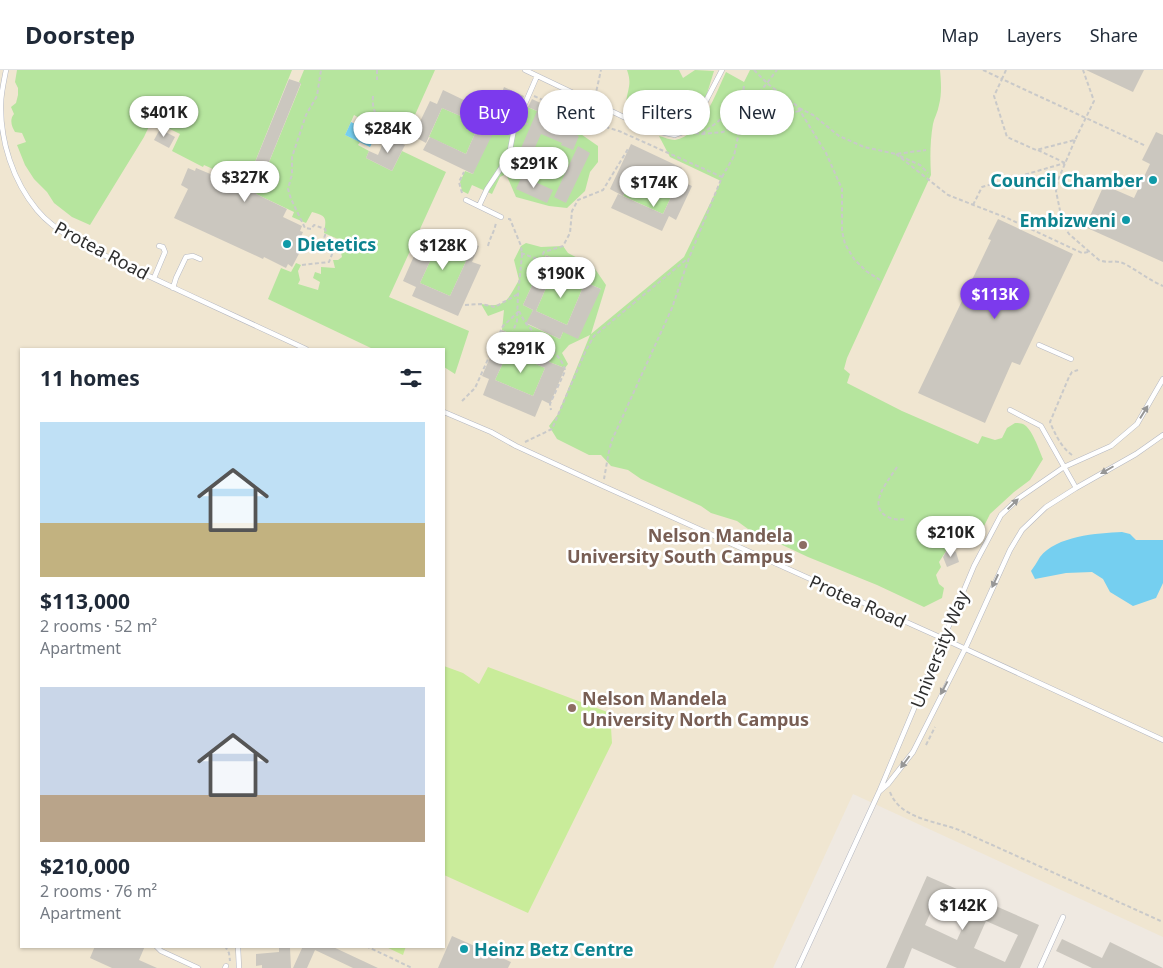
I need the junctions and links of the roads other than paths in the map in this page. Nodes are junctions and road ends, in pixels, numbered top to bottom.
1 (6, 70) edge
2 (525, 70) edge
3 (722, 70) edge
4 (537, 76) junction
5 (466, 200) road end
6 (479, 206) junction
7 (499, 216) road end
8 (158, 246) dead end
9 (200, 259) dead end
10 (154, 278) junction
11 (173, 288) junction
12 (1039, 345) dead end
13 (304, 348) edge
14 (1071, 359) dead end
15 (1163, 379) edge
16 (1010, 410) dead end
17 (445, 412) edge
18 (1163, 435) edge
19 (1064, 467) junction
20 (1076, 488) junction
21 (944, 639) junction
22 (964, 649) junction
23 (1163, 740) edge
24 (879, 792) junction
25 (1063, 917) dead end
26 (158, 948) edge
27 (238, 948) edge
28 (198, 968) edge
29 (239, 968) edge
30 (798, 968) edge
31 (1040, 968) edge

1 - 10 lane, Protea Road
2 - 4 lane
3 - 4 lane
4 - 6 lane
5 - 6 lane
6 - 7 lane
8 - 10 lane
9 - 11 lane
10 - 11 lane, Protea Road
11 - 13 lane, Protea Road
12 - 14 lane
19 -> 15 lane, University Way
16 - 19 lane
17 - 21 lane, Protea Road
18 -> 20 lane, University Way
19 - 20 lane
21 -> 19 lane, University Way
20 -> 22 lane, University Way
21 - 22 lane, Protea Road
21 - 24 lane, University Way
22 - 23 lane, Protea Road
22 -> 24 lane, University Way
24 - 30 lane, University Way
25 - 31 lane
26 - 28 lane
27 - 29 lane

